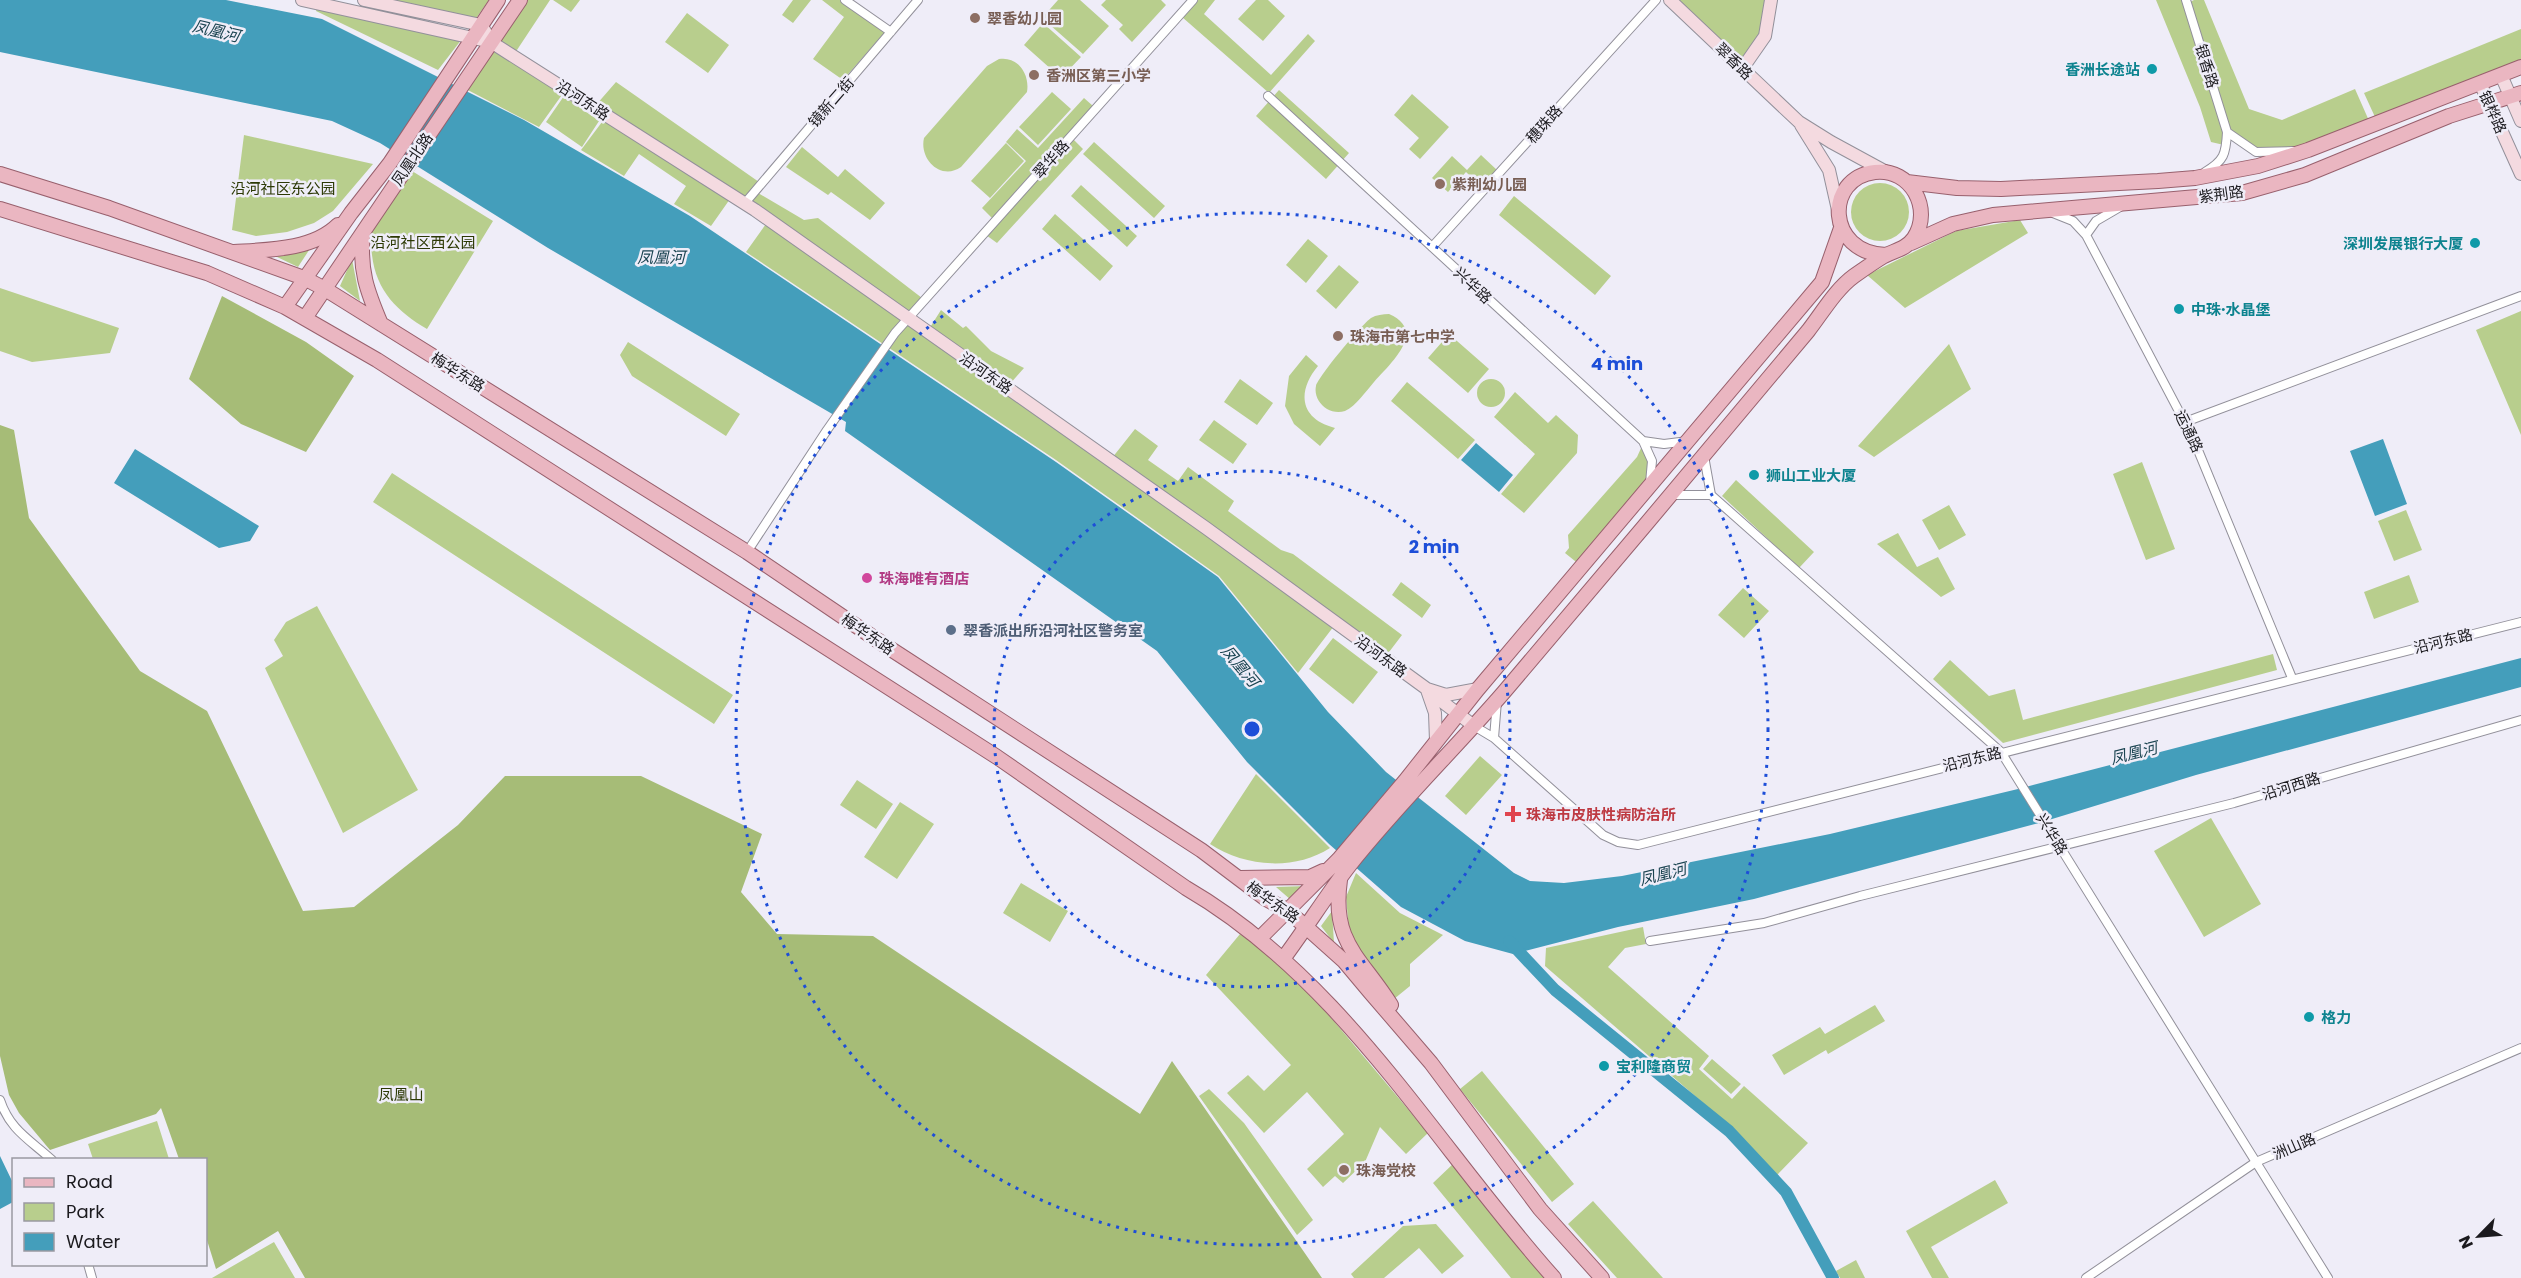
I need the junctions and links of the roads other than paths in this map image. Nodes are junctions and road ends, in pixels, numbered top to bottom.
1 (302, 0) edge
2 (364, 0) edge
3 (498, 0) edge
4 (520, 0) edge
5 (845, 0) edge
6 (918, 0) edge
7 (1192, 0) edge
8 (1656, 0) edge
9 (1670, 0) edge
10 (1771, 0) edge
11 (2186, 0) edge
12 (482, 24) junction
13 (891, 32) junction
14 (473, 37) junction
15 (491, 42) junction
16 (2521, 67) edge
17 (1742, 69) junction
18 (2501, 75) junction
19 (2480, 83) junction
20 (2516, 95) edge
21 (1269, 96) dead end
22 (2490, 105) junction
23 (2521, 121) edge
24 (1798, 122) junction
25 (2228, 132) junction
26 (2308, 150) junction
27 (1890, 173) junction
28 (0, 174) edge
29 (2521, 174) edge
30 (2195, 178) junction
31 (1907, 182) junction
32 (744, 203) junction
33 (2123, 204) junction
34 (0, 209) edge
35 (1839, 210) junction
36 (2048, 211) junction
37 (351, 213) junction
38 (1841, 228) junction
39 (364, 229) junction
40 (2086, 235) junction
41 (1910, 243) junction
42 (1432, 247) junction
43 (228, 252) junction
44 (1886, 255) junction
45 (304, 278) junction
46 (325, 289) junction
47 (2521, 296) edge
48 (285, 307) junction
49 (305, 318) junction
50 (908, 318) junction
51 (382, 326) junction
52 (2185, 422) junction
53 (1643, 441) junction
54 (1689, 441) junction
55 (1704, 456) junction
56 (1649, 488) junction
57 (1671, 495) junction
58 (1711, 495) junction
59 (747, 552) junction
60 (2521, 622) edge
61 (2292, 678) junction
62 (1427, 689) junction
63 (1478, 689) junction
64 (1497, 699) junction
65 (1458, 714) junction
66 (2521, 720) edge
67 (1473, 726) junction
68 (1494, 738) junction
69 (1436, 741) junction
70 (2001, 752) junction
71 (1411, 785) junction
72 (2059, 845) junction
73 (1343, 868) junction
74 (1328, 869) junction
75 (1240, 878) junction
76 (1287, 910) junction
77 (1308, 927) junction
78 (1259, 939) junction
79 (1650, 941) dead end
80 (1283, 958) junction
81 (1410, 1041) junction
82 (2521, 1048) edge
83 (0, 1101) edge
84 (50, 1158) edge
85 (2256, 1162) junction
86 (1554, 1278) edge
87 (1602, 1278) edge
88 (2086, 1278) edge
89 (2328, 1278) edge

1 - 14 street, 沿河东路
2 - 12 street
3 - 12 main road, 凤凰北路
4 - 15 main road, 凤凰北路
5 - 13 street
6 - 13 street, 镜新二街
7 - 50 street, 翠华路
8 - 42 street, 穗珠路
9 - 17 street, 翠香路
10 - 17 street
11 - 25 street, 银香路
12 - 14 main road, 凤凰北路
12 - 15 street
13 - 32 street, 镜新二街
14 - 15 street, 沿河东路
14 - 37 main road, 凤凰北路
15 - 32 street, 沿河东路
15 - 39 main road, 凤凰北路
16 - 18 main road, 紫荆路
17 - 24 street, 翠香路
18 - 19 main road, 紫荆路
18 - 20 street, 银桦路
19 - 22 street, 银桦路
19 - 26 main road, 紫荆路
20 - 22 main road, 紫荆路
20 - 23 street, 银桦路
21 - 42 street, 兴华路
22 - 29 street, 银桦路
22 - 33 main road, 紫荆路
24 - 27 street
24 - 35 street
25 - 26 street
25 - 30 street
26 - 30 main road, 紫荆路
27 - 31 main road
27 - 35 main road
28 - 43 main road, 梅华东路
30 - 31 main road, 紫荆路
31 - 41 main road
32 - 50 street, 沿河东路
33 - 36 main road, 紫荆路
33 - 40 street
34 - 48 main road
35 - 38 main road
36 - 40 street, 运通路
36 - 41 main road, 紫荆路
37 - 43 main road
37 - 45 main road, 凤凰北路
38 - 44 main road
38 - 54 main road
39 - 46 main road, 凤凰北路
39 - 51 main road
40 - 52 street, 运通路
41 - 44 main road
42 - 53 street, 兴华路
43 - 45 main road, 梅华东路
44 - 55 main road
45 - 46 main road, 梅华东路
45 - 48 main road, 凤凰北路
46 - 49 main road, 凤凰北路
46 - 51 main road, 梅华东路
47 - 52 street
48 - 49 main road
49 - 78 main road
50 - 59 street, 翠华路
50 - 62 street, 沿河东路
51 - 59 main road, 梅华东路
52 - 61 street, 运通路
53 - 54 street
53 - 56 street
54 - 56 main road
55 - 57 main road
55 - 58 street
56 - 63 main road
57 - 58 street
57 - 64 main road
58 - 70 street, 兴华路
59 - 75 main road, 梅华东路
60 - 61 street, 沿河东路
61 - 70 street, 沿河东路
62 - 63 street, 沿河东路
62 - 65 street
62 - 69 street
63 - 65 main road
64 - 67 main road
64 - 68 street
65 - 67 street
65 - 69 main road
66 - 72 street, 沿河西路
67 - 68 street, 沿河东路
67 - 71 main road
68 - 70 street, 沿河东路
69 - 71 main road
70 - 72 street, 兴华路
71 - 73 main road
72 - 79 street, 沿河西路
72 - 85 street, 兴华路
73 - 74 main road
73 - 77 main road
73 - 81 main road
74 - 75 main road
74 - 76 main road
75 - 76 main road, 梅华东路
76 - 77 main road, 梅华东路
76 - 78 main road
77 - 80 main road
77 - 81 main road, 梅华东路
78 - 80 main road
80 - 86 main road
81 - 87 main road, 梅华东路
82 - 85 street, 洲山路
83 - 84 street
85 - 88 street, 洲山路
85 - 89 street, 兴华路

